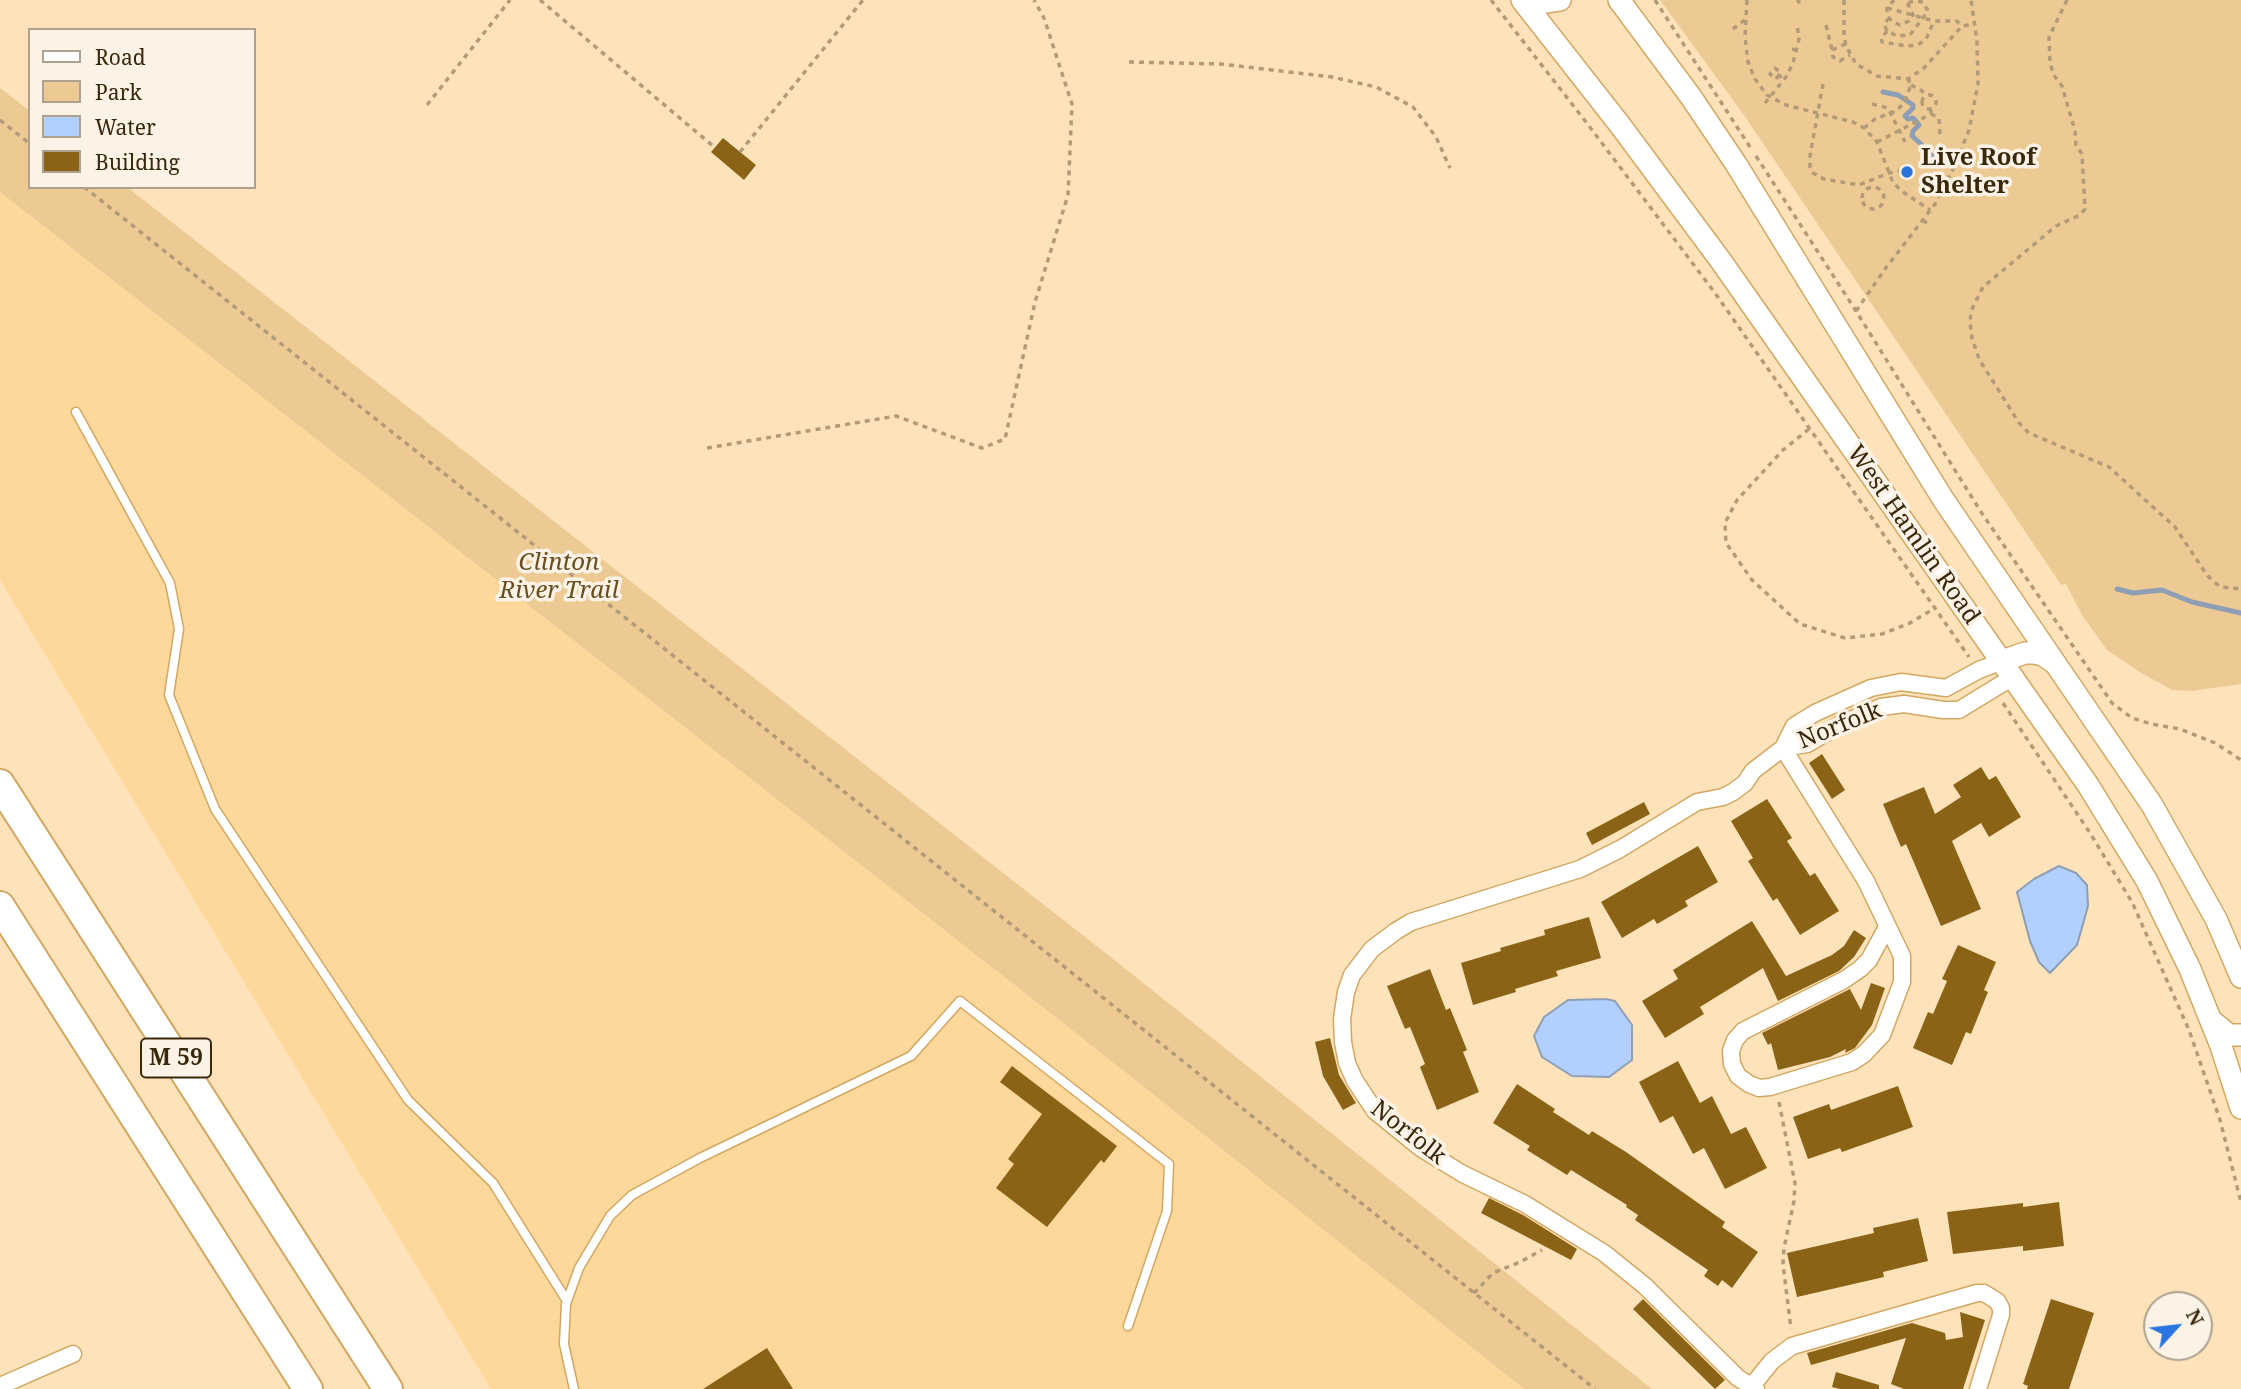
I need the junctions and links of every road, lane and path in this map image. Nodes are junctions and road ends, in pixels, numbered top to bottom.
1 (510, 0) edge
2 (540, 0) edge
3 (863, 0) edge
4 (1034, 0) edge
5 (1490, 0) edge
6 (1522, 0) edge
7 (1530, 0) edge
8 (1560, 0) edge
9 (1619, 0) edge
10 (1656, 0) edge
11 (1747, 0) edge
12 (1844, 0) edge
13 (1894, 0) edge
14 (1918, 0) edge
15 (1971, 0) edge
16 (2067, 0) edge
17 (1907, 2) edge
18 (1887, 8) junction
19 (1913, 15) junction
20 (1923, 17) junction
21 (1889, 18) junction
22 (1746, 19) junction
23 (1934, 21) junction
24 (1797, 24) dead end
25 (1826, 24) dead end
26 (1896, 24) junction
27 (1976, 24) junction
28 (1962, 26) junction
29 (1733, 29) dead end
30 (1888, 31) junction
31 (1846, 44) junction
32 (1832, 50) junction
33 (1850, 55) junction
34 (1129, 62) dead end
35 (1779, 75) dead end
36 (1784, 79) junction
37 (1908, 79) junction
38 (1823, 84) dead end
39 (1911, 85) junction
40 (1926, 96) junction
41 (1770, 97) junction
42 (1765, 103) dead end
43 (1872, 104) dead end
44 (427, 105) dead end
45 (1931, 111) junction
46 (1817, 113) junction
47 (1891, 113) junction
48 (0, 120) edge
49 (1864, 128) junction
50 (1899, 130) junction
51 (1940, 136) dead end
52 (28, 142) edge
53 (1877, 142) junction
54 (1905, 142) dead end
55 (713, 146) dead end
56 (740, 152) dead end
57 (1450, 167) dead end
58 (1900, 171) dead end
59 (1889, 173) junction
60 (1870, 185) junction
61 (87, 189) edge
62 (1930, 211) junction
63 (1923, 220) junction
64 (1930, 226) dead end
65 (1856, 311) junction
66 (76, 412) dead end
67 (1810, 429) junction
68 (707, 448) dead end
69 (2241, 589) edge
70 (1935, 608) junction
71 (2058, 665) junction
72 (2007, 669) junction
73 (1979, 670) junction
74 (1940, 688) junction
75 (1993, 690) junction
76 (1831, 705) junction
77 (1943, 710) junction
78 (1841, 724) junction
79 (1783, 748) junction
80 (2241, 760) edge
81 (0, 784) edge
82 (0, 906) edge
83 (1887, 927) junction
84 (2241, 976) edge
85 (2212, 1021) junction
86 (2241, 1035) edge
87 (1775, 1085) junction
88 (2241, 1108) edge
89 (2241, 1202) edge
90 (1542, 1250) dead end
91 (1474, 1293) junction
92 (567, 1301) junction
93 (1128, 1326) dead end
94 (1795, 1345) junction
95 (73, 1354) dead end
96 (0, 1386) edge
97 (1753, 1388) edge
98 (308, 1389) edge
99 (388, 1389) edge
100 (575, 1389) edge
101 (1595, 1389) edge
102 (1978, 1389) edge

1 - 44 path
2 - 55 path
3 - 56 path
4 - 68 path
5 - 67 path
6 - 72 main road, West Hamlin Road
7 - 8 main road
9 - 71 main road, West Hamlin Road
10 - 65 path
11 - 22 path
12 - 31 path
13 - 18 path
14 - 17 path
14 - 20 path
15 - 27 path
16 - 69 path
17 - 19 path
18 - 19 path
18 - 21 path
19 - 20 path
19 - 26 path
20 - 23 path
20 - 30 path
21 - 26 path
21 - 30 path
22 - 29 path
22 - 41 path
23 - 28 path
23 - 30 path
24 - 36 path
25 - 32 path
26 - 30 path
27 - 28 path
27 - 62 path
28 - 37 path
31 - 32 path
31 - 33 path
32 - 33 path
33 - 37 path
34 - 57 path
35 - 36 path
36 - 41 path
37 - 39 path
38 - 46 path
39 - 40 path
39 - 47 path
40 - 45 path
40 - 45 path
41 - 42 path
41 - 46 path
43 - 47 path
45 - 50 path
45 - 51 path
46 - 49 path
46 - 60 path
47 - 49 path
47 - 50 path
48 - 52 path
49 - 53 path
50 - 53 path
50 - 54 path
53 - 59 path
58 - 59 path
59 - 60 path
59 - 62 path
60 - 60 path
61 - 91 path
62 - 63 path
63 - 64 path
63 - 65 path
65 - 80 path
66 - 92 lane
67 - 70 path
67 - 70 path
70 - 73 path
71 - 72 main road
71 - 84 main road, West Hamlin Road
72 - 73 street
72 - 75 street, Norfolk
72 - 85 main road, West Hamlin Road
73 - 74 street
74 - 76 street, Norfolk
74 - 77 street
75 - 77 street, Norfolk
75 - 89 path
76 - 78 street
76 - 79 street, Norfolk
77 - 78 street, Norfolk
78 - 79 street, Norfolk
79 - 83 street
79 - 97 street, Norfolk
81 - 99 highway, M 59
82 - 98 highway, M 59
83 - 87 street
83 - 87 street
85 - 86 main road
85 - 88 main road, West Hamlin Road
87 - 94 path
90 - 91 path
91 - 101 path
92 - 93 lane
92 - 100 lane
94 - 97 street, Norfolk
94 - 102 street, Norfolk
95 - 96 street

